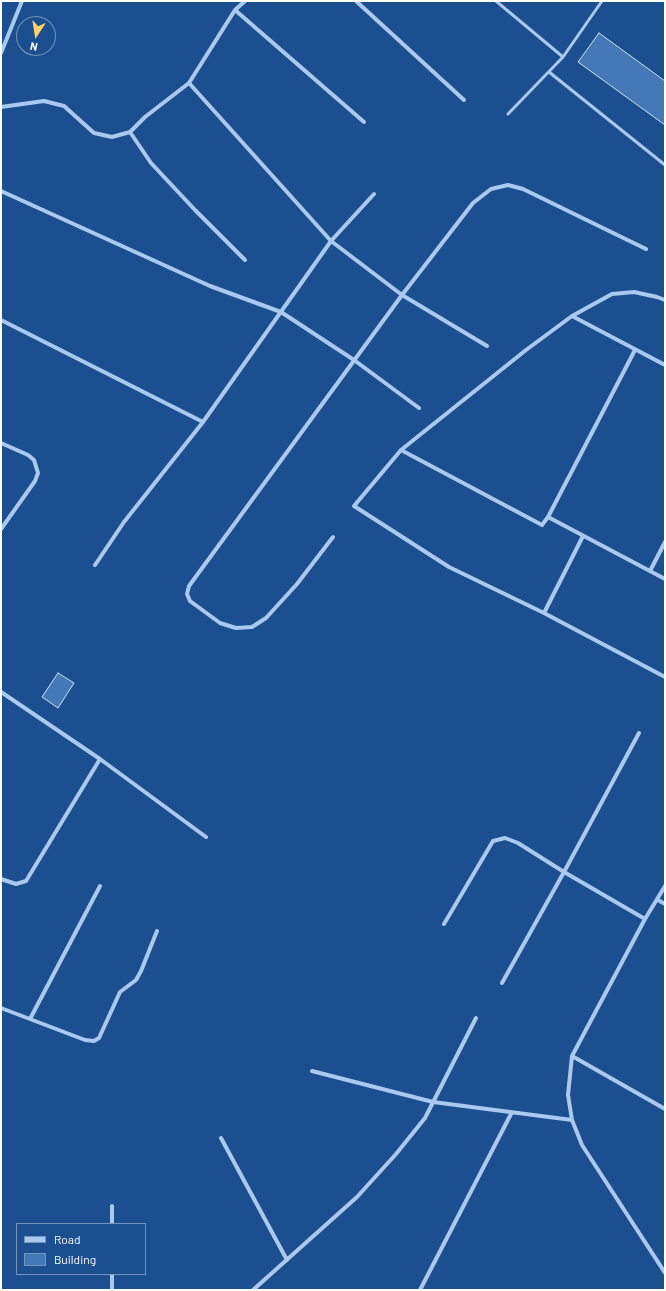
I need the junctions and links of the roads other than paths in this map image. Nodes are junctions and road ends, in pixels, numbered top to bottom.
1 (22, 1) edge
2 (245, 1) edge
3 (356, 1) edge
4 (496, 1) edge
5 (602, 1) edge
6 (235, 10) junction
7 (1, 53) edge
8 (563, 58) junction
9 (549, 72) junction
10 (189, 83) junction
11 (464, 100) dead end
12 (1, 108) edge
13 (508, 114) dead end
14 (364, 122) dead end
15 (130, 132) junction
16 (665, 165) edge
17 (1, 191) edge
18 (374, 194) dead end
19 (331, 241) junction
20 (646, 249) dead end
21 (245, 260) dead end
22 (402, 295) junction
23 (665, 300) edge
24 (281, 312) junction
25 (572, 316) junction
26 (1, 320) edge
27 (488, 346) dead end
28 (635, 350) junction
29 (354, 360) junction
30 (665, 365) edge
31 (419, 408) dead end
32 (203, 422) junction
33 (1, 443) edge
34 (401, 450) junction
35 (548, 517) junction
36 (1, 529) edge
37 (583, 536) junction
38 (333, 537) dead end
39 (665, 542) edge
40 (95, 565) dead end
41 (650, 571) junction
42 (665, 579) edge
43 (544, 613) junction
44 (665, 677) edge
45 (1, 692) edge
46 (639, 733) dead end
47 (100, 759) junction
48 (206, 837) dead end
49 (564, 872) junction
50 (1, 879) edge
51 (100, 886) dead end
52 (665, 886) edge
53 (658, 900) junction
54 (665, 904) edge
55 (645, 919) junction
56 (444, 924) dead end
57 (157, 931) dead end
58 (502, 983) dead end
59 (1, 1008) edge
60 (476, 1018) dead end
61 (30, 1019) junction
62 (572, 1056) junction
63 (312, 1071) dead end
64 (433, 1102) junction
65 (665, 1108) edge
66 (512, 1112) junction
67 (572, 1120) junction
68 (221, 1138) dead end
69 (112, 1206) dead end
70 (112, 1223) edge
71 (287, 1260) junction
72 (665, 1273) edge
73 (112, 1275) edge
74 (112, 1290) edge
75 (253, 1290) edge
76 (420, 1290) edge

1 - 7 street
2 - 6 street
3 - 11 street
4 - 8 lane
5 - 8 lane
6 - 10 street
6 - 14 street
8 - 9 lane
9 - 13 lane
9 - 16 lane
10 - 15 street
10 - 19 street
12 - 15 street
15 - 21 street
17 - 24 street
18 - 19 street
19 - 22 street
19 - 24 street
20 - 22 street
22 - 27 street
22 - 29 street
23 - 25 street
24 - 29 street
24 - 32 street
25 - 28 street
25 - 34 street
26 - 32 street
28 - 30 street
28 - 35 street
29 - 31 street
29 - 38 street
32 - 40 street
33 - 36 street
34 - 35 street
34 - 43 street
35 - 37 street
37 - 41 street
37 - 43 street
39 - 41 street
41 - 42 street
43 - 44 street
45 - 47 street
46 - 49 street
47 - 48 street
47 - 50 street
49 - 55 street
49 - 56 street
49 - 58 street
51 - 61 street
52 - 53 street
53 - 54 street
53 - 55 street
55 - 62 street
57 - 61 street
59 - 61 street
60 - 64 street
62 - 65 street
62 - 67 street
63 - 64 street
64 - 66 street
64 - 71 street
66 - 67 street
66 - 76 street
67 - 72 street
68 - 71 street
69 - 70 street
71 - 75 street
73 - 74 street

